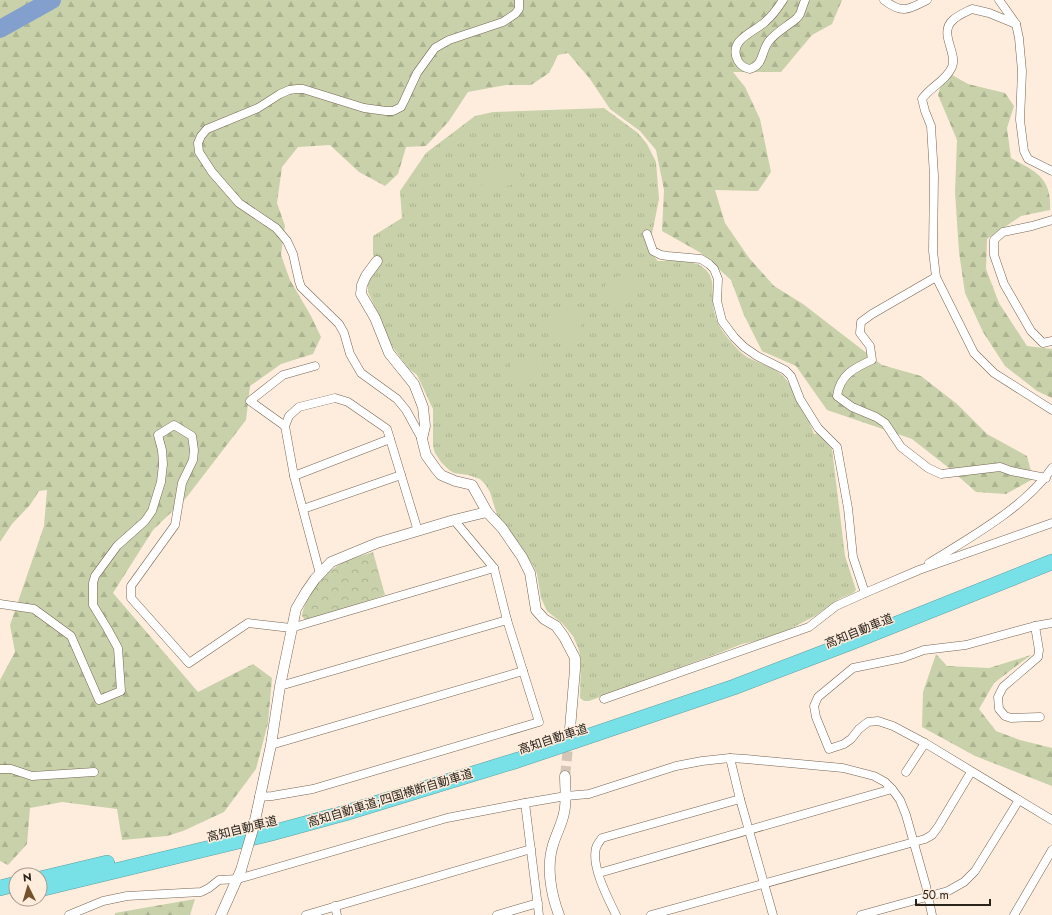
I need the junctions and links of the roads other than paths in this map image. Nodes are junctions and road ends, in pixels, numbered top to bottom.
1 (519, 0) edge
2 (783, 0) edge
3 (805, 0) edge
4 (884, 0) edge
5 (927, 0) edge
6 (999, 0) edge
7 (1016, 24) junction
8 (1052, 171) edge
9 (1052, 220) edge
10 (647, 234) dead end
11 (377, 262) dead end
12 (936, 277) junction
13 (1052, 342) edge
14 (315, 366) dead end
15 (1052, 410) edge
16 (286, 426) junction
17 (390, 438) junction
18 (422, 439) junction
19 (1052, 468) edge
20 (294, 476) junction
21 (401, 476) junction
22 (1046, 478) junction
23 (303, 509) junction
24 (487, 512) junction
25 (454, 520) junction
26 (1052, 523) edge
27 (418, 531) junction
28 (1052, 552) edge
29 (1052, 562) edge
30 (494, 568) junction
31 (919, 570) junction
32 (320, 574) junction
33 (865, 593) junction
34 (0, 604) edge
35 (507, 620) junction
36 (1052, 623) edge
37 (1035, 626) junction
38 (291, 628) junction
39 (523, 672) junction
40 (280, 686) junction
41 (734, 687) joint
42 (604, 698) dead end
43 (1040, 717) dead end
44 (570, 729) tunnel mouth
45 (925, 743) junction
46 (271, 745) junction
47 (730, 758) junction
48 (0, 769) edge
49 (94, 772) dead end
50 (906, 772) dead end
51 (971, 772) junction
52 (565, 776) tunnel mouth
53 (892, 789) junction
54 (566, 796) junction
55 (259, 797) junction
56 (740, 799) junction
57 (1019, 800) junction
58 (525, 803) junction
59 (1052, 820) edge
60 (748, 830) junction
61 (914, 842) junction
62 (531, 849) junction
63 (1052, 850) edge
64 (599, 873) junction
65 (239, 875) junction
66 (48, 877) edge
67 (764, 884) junction
68 (48, 887) edge
69 (928, 897) junction
70 (538, 903) junction
71 (335, 906) junction
72 (69, 915) edge
73 (222, 915) edge
74 (306, 915) edge
75 (337, 915) edge
76 (498, 915) edge
77 (539, 915) edge
78 (559, 915) edge
79 (616, 915) edge
80 (651, 915) edge
81 (773, 915) edge
82 (862, 915) edge
83 (932, 915) edge
84 (1014, 915) edge

1 - 18 street
2 - 3 street
4 - 5 street
6 - 7 street
7 - 8 street
7 - 12 street
9 - 13 street
10 - 33 street
11 - 18 street
12 - 15 street
12 - 22 street
14 - 16 street
16 - 17 street
16 - 20 street
17 - 20 street
17 - 21 street
18 - 24 street
19 - 22 street
20 - 23 street
21 - 23 street
21 - 27 street
22 - 31 street
23 - 32 street
24 - 25 street
24 - 44 street
25 - 27 street
25 - 30 street
26 - 31 street
27 - 32 street
28 - 66 highway, 高知自動車道
29 - 41 highway, 高知自動車道
30 - 35 street
30 - 38 street
31 - 33 street
32 - 38 street
33 - 42 street
34 - 38 street
35 - 39 street
35 - 40 street
36 - 37 street
37 - 43 street
37 - 45 street
38 - 40 street
39 - 46 street
39 - 55 street
40 - 46 street
41 - 68 highway, 高知自動車道;四国横断自動車道
45 - 50 street
45 - 51 street
46 - 55 street
47 - 53 street
47 - 54 street
47 - 56 street
48 - 49 street
51 - 57 street
51 - 61 street
52 - 54 street
53 - 60 street
53 - 61 street
54 - 58 street
54 - 78 street
55 - 65 street, bridge
56 - 60 street
56 - 64 street
57 - 59 street
57 - 69 street
58 - 62 street
58 - 65 street
60 - 64 street
60 - 67 street
61 - 67 street
61 - 69 street
62 - 70 street
62 - 71 street
63 - 84 street
64 - 79 street
65 - 72 street
65 - 73 street
67 - 80 street
67 - 81 street
69 - 82 street
69 - 83 street
70 - 76 street
70 - 77 street
71 - 74 street
71 - 75 street

